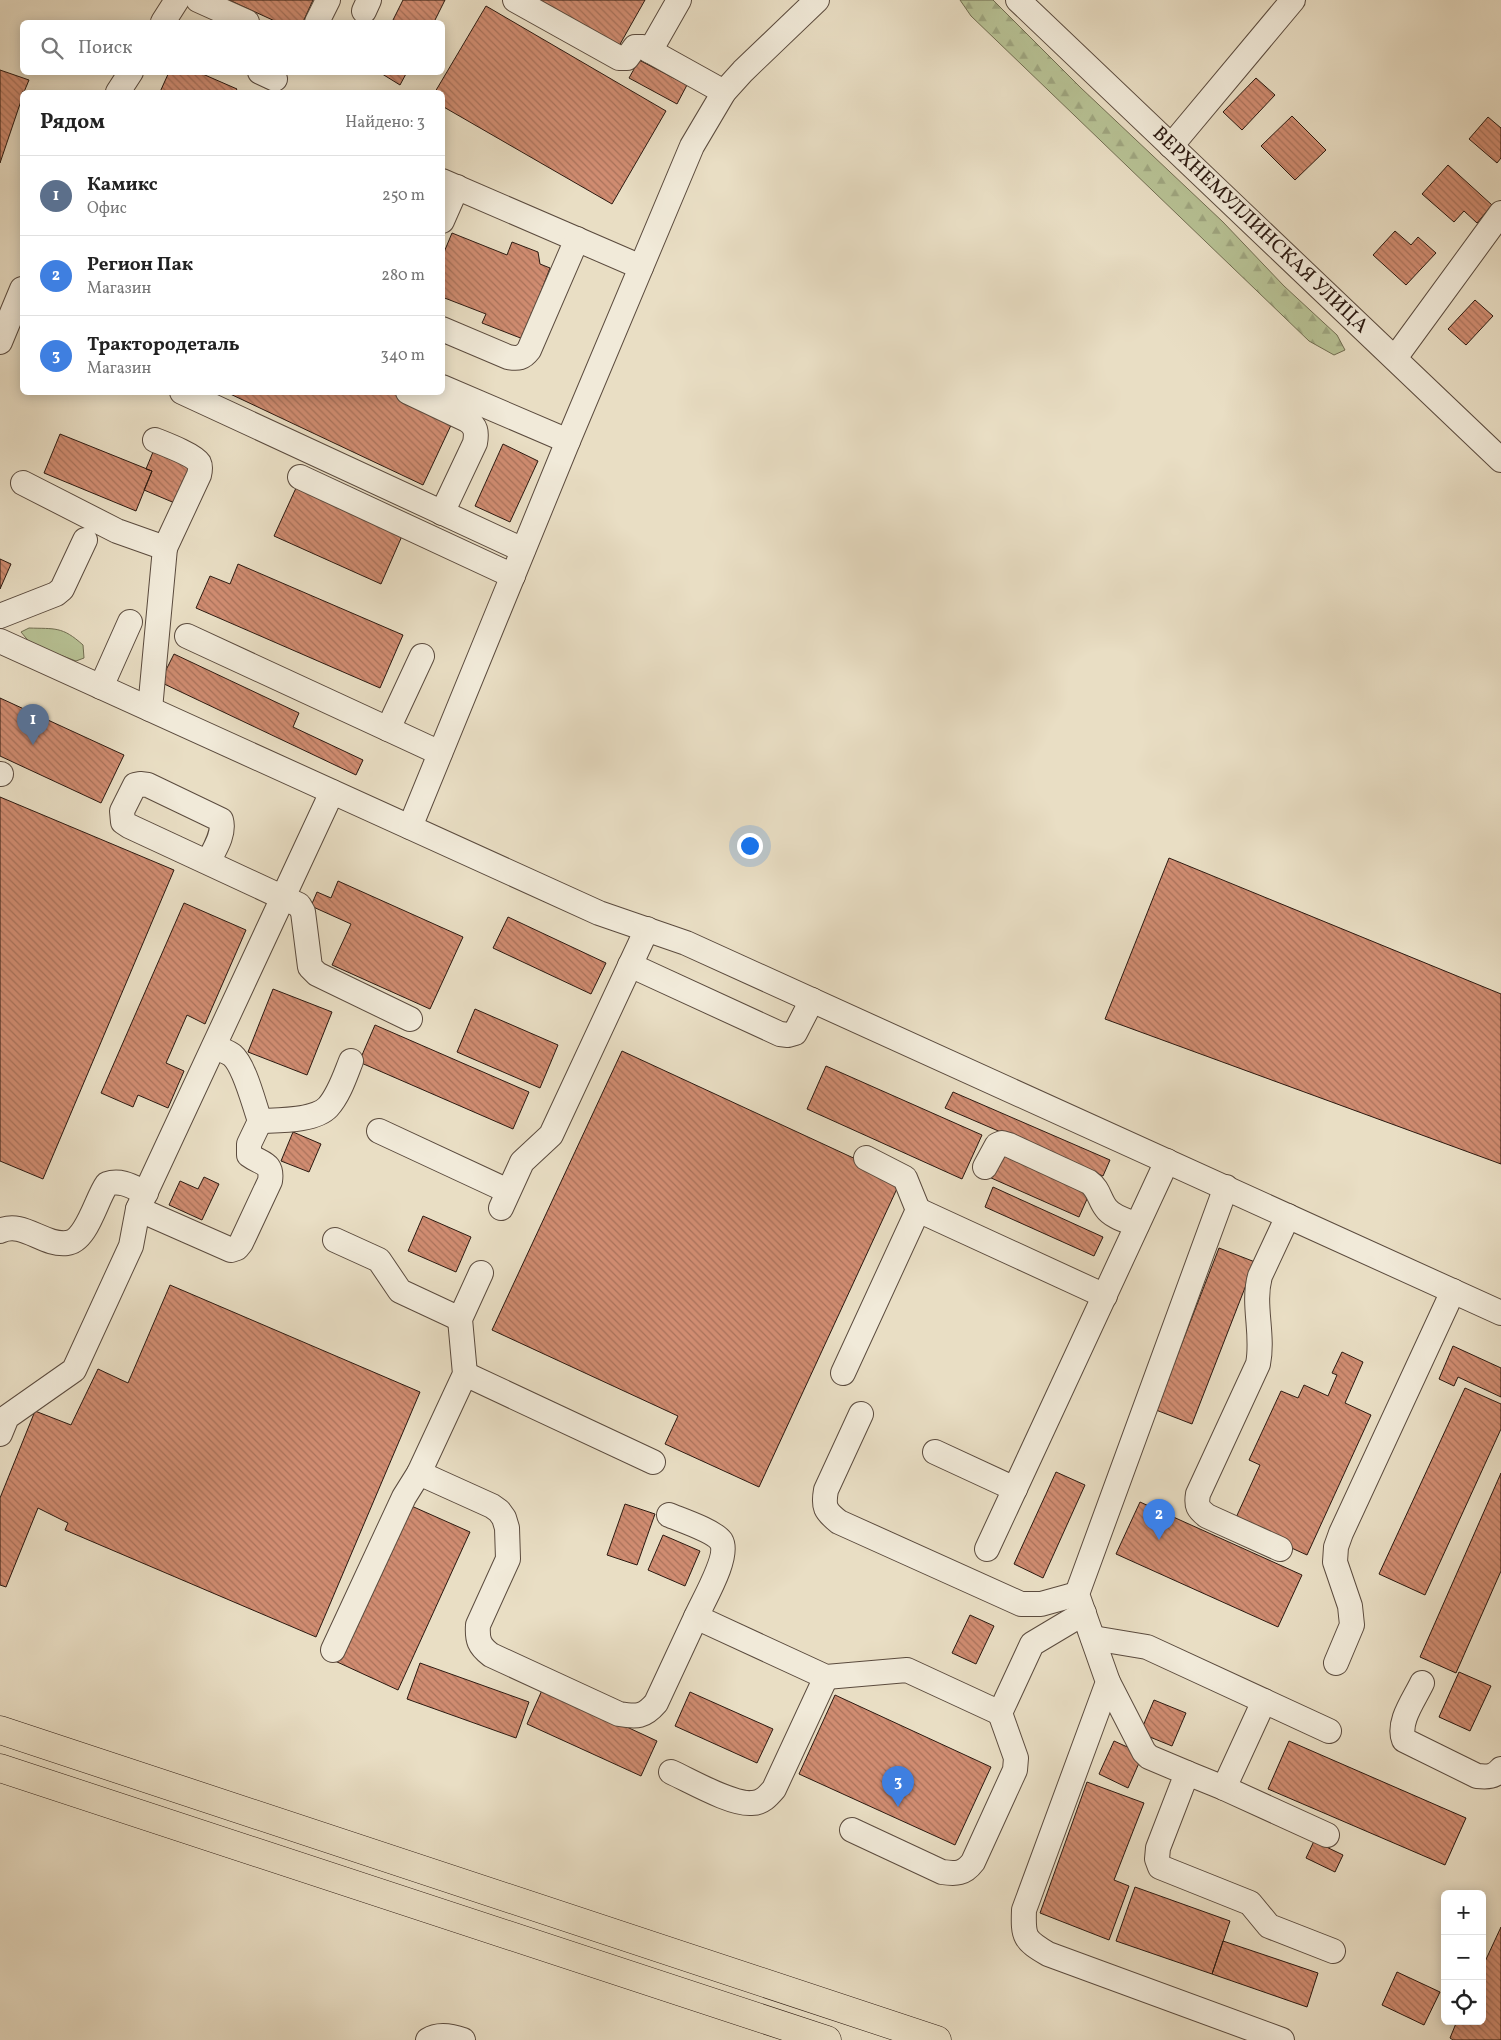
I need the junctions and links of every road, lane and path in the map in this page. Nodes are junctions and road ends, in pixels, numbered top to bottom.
1 (177, 0) edge
2 (198, 0) edge
3 (328, 0) edge
4 (515, 0) edge
5 (817, 0) edge
6 (1018, 0) edge
7 (1293, 0) edge
8 (674, 2) edge
9 (164, 20) edge
10 (243, 20) edge
11 (318, 20) edge
12 (650, 52) junction
13 (129, 75) edge
14 (119, 90) edge
15 (724, 92) junction
16 (1171, 146) junction
17 (450, 184) edge
18 (445, 207) edge
19 (1501, 213) edge
20 (577, 239) junction
21 (641, 267) junction
22 (20, 294) edge
23 (445, 330) edge
24 (0, 342) edge
25 (1394, 358) junction
26 (445, 388) edge
27 (188, 395) edge
28 (414, 395) edge
29 (155, 440) dead end
30 (568, 441) junction
31 (1501, 460) edge
32 (300, 477) dead end
33 (23, 483) dead end
34 (442, 513) junction
35 (85, 540) dead end
36 (165, 548) junction
37 (523, 550) junction
38 (513, 576) junction
39 (0, 616) edge
40 (130, 622) dead end
41 (187, 636) dead end
42 (0, 641) edge
43 (422, 656) dead end
44 (101, 687) junction
45 (150, 709) junction
46 (388, 729) junction
47 (440, 753) junction
48 (332, 792) junction
49 (410, 827) junction
50 (208, 862) dead end
51 (283, 897) junction
52 (646, 929) junction
53 (630, 965) junction
54 (812, 1000) junction
55 (410, 1019) dead end
56 (214, 1046) junction
57 (351, 1061) dead end
58 (260, 1121) junction
59 (379, 1131) dead end
60 (866, 1158) dead end
61 (1167, 1161) junction
62 (985, 1168) dead end
63 (1226, 1188) junction
64 (142, 1201) junction
65 (918, 1210) junction
66 (1288, 1216) junction
67 (1137, 1225) junction
68 (0, 1231) edge
69 (335, 1240) dead end
70 (481, 1274) dead end
71 (1453, 1291) junction
72 (1105, 1296) junction
73 (1501, 1312) edge
74 (460, 1318) junction
75 (843, 1373) dead end
76 (465, 1374) junction
77 (861, 1414) dead end
78 (0, 1434) edge
79 (935, 1452) dead end
80 (653, 1462) dead end
81 (419, 1473) junction
82 (1015, 1489) junction
83 (669, 1515) dead end
84 (987, 1549) dead end
85 (1280, 1549) dead end
86 (1080, 1604) junction
87 (696, 1616) junction
88 (1093, 1638) junction
89 (333, 1650) dead end
90 (1336, 1663) dead end
91 (826, 1677) junction
92 (1108, 1682) junction
93 (1422, 1683) dead end
94 (1264, 1701) junction
95 (1000, 1713) junction
96 (0, 1730) edge
97 (1329, 1731) dead end
98 (0, 1768) edge
99 (1501, 1769) edge
100 (671, 1772) dead end
101 (1187, 1773) junction
102 (1224, 1788) junction
103 (852, 1830) dead end
104 (1327, 1835) dead end
105 (1333, 1951) dead end
106 (428, 2040) edge
107 (463, 2040) edge
108 (827, 2040) edge
109 (937, 2040) edge
110 (1282, 2040) edge

1 - 9 street
2 - 10 street
3 - 11 street
4 - 12 street
5 - 15 street
6 - 16 street, ВЕРХНЕМУЛЛИНСКАЯ УЛИЦА
7 - 16 street
8 - 12 street
12 - 15 street
13 - 14 street
15 - 21 street
16 - 25 street, ВЕРХНЕМУЛЛИНСКАЯ УЛИЦА
17 - 18 street
17 - 20 street
19 - 25 street
20 - 21 street
20 - 23 street
21 - 30 street
22 - 24 street
25 - 31 street, ВЕРХНЕМУЛЛИНСКАЯ УЛИЦА
26 - 30 street
27 - 34 street
28 - 34 street
29 - 36 street
30 - 37 street
32 - 38 street
33 - 36 street
34 - 37 street
35 - 39 street
36 - 45 street
37 - 38 street
38 - 47 street
40 - 44 street
41 - 46 street
42 - 44 street
43 - 46 street
44 - 45 street
45 - 48 street
46 - 47 street
47 - 49 street
48 - 49 street
48 - 51 street
49 - 52 street
50 - 51 street
51 - 55 street
51 - 56 street
52 - 53 street
52 - 54 street
53 - 54 street
53 - 59 street
54 - 61 street
56 - 58 street
56 - 64 street
57 - 58 street
58 - 64 street
60 - 65 street
61 - 63 street
61 - 67 street
62 - 67 street
63 - 66 street
63 - 86 street
64 - 68 street
64 - 78 street
65 - 72 street
65 - 75 street
66 - 71 street
66 - 85 street
67 - 72 street
69 - 74 street
70 - 74 street
71 - 73 street
71 - 90 street
72 - 82 street
74 - 76 street
76 - 80 street
76 - 81 street
77 - 86 street
79 - 82 street
81 - 87 street
81 - 89 street
82 - 84 street
83 - 87 street
86 - 88 street
86 - 95 street
87 - 91 street
88 - 92 street
88 - 94 street
91 - 95 street
91 - 100 street
92 - 101 street
92 - 110 street
93 - 99 street
94 - 97 street
94 - 102 street
95 - 103 street
96 - 109 highway
98 - 108 highway
101 - 102 street
101 - 105 street
102 - 104 street
106 - 107 street

